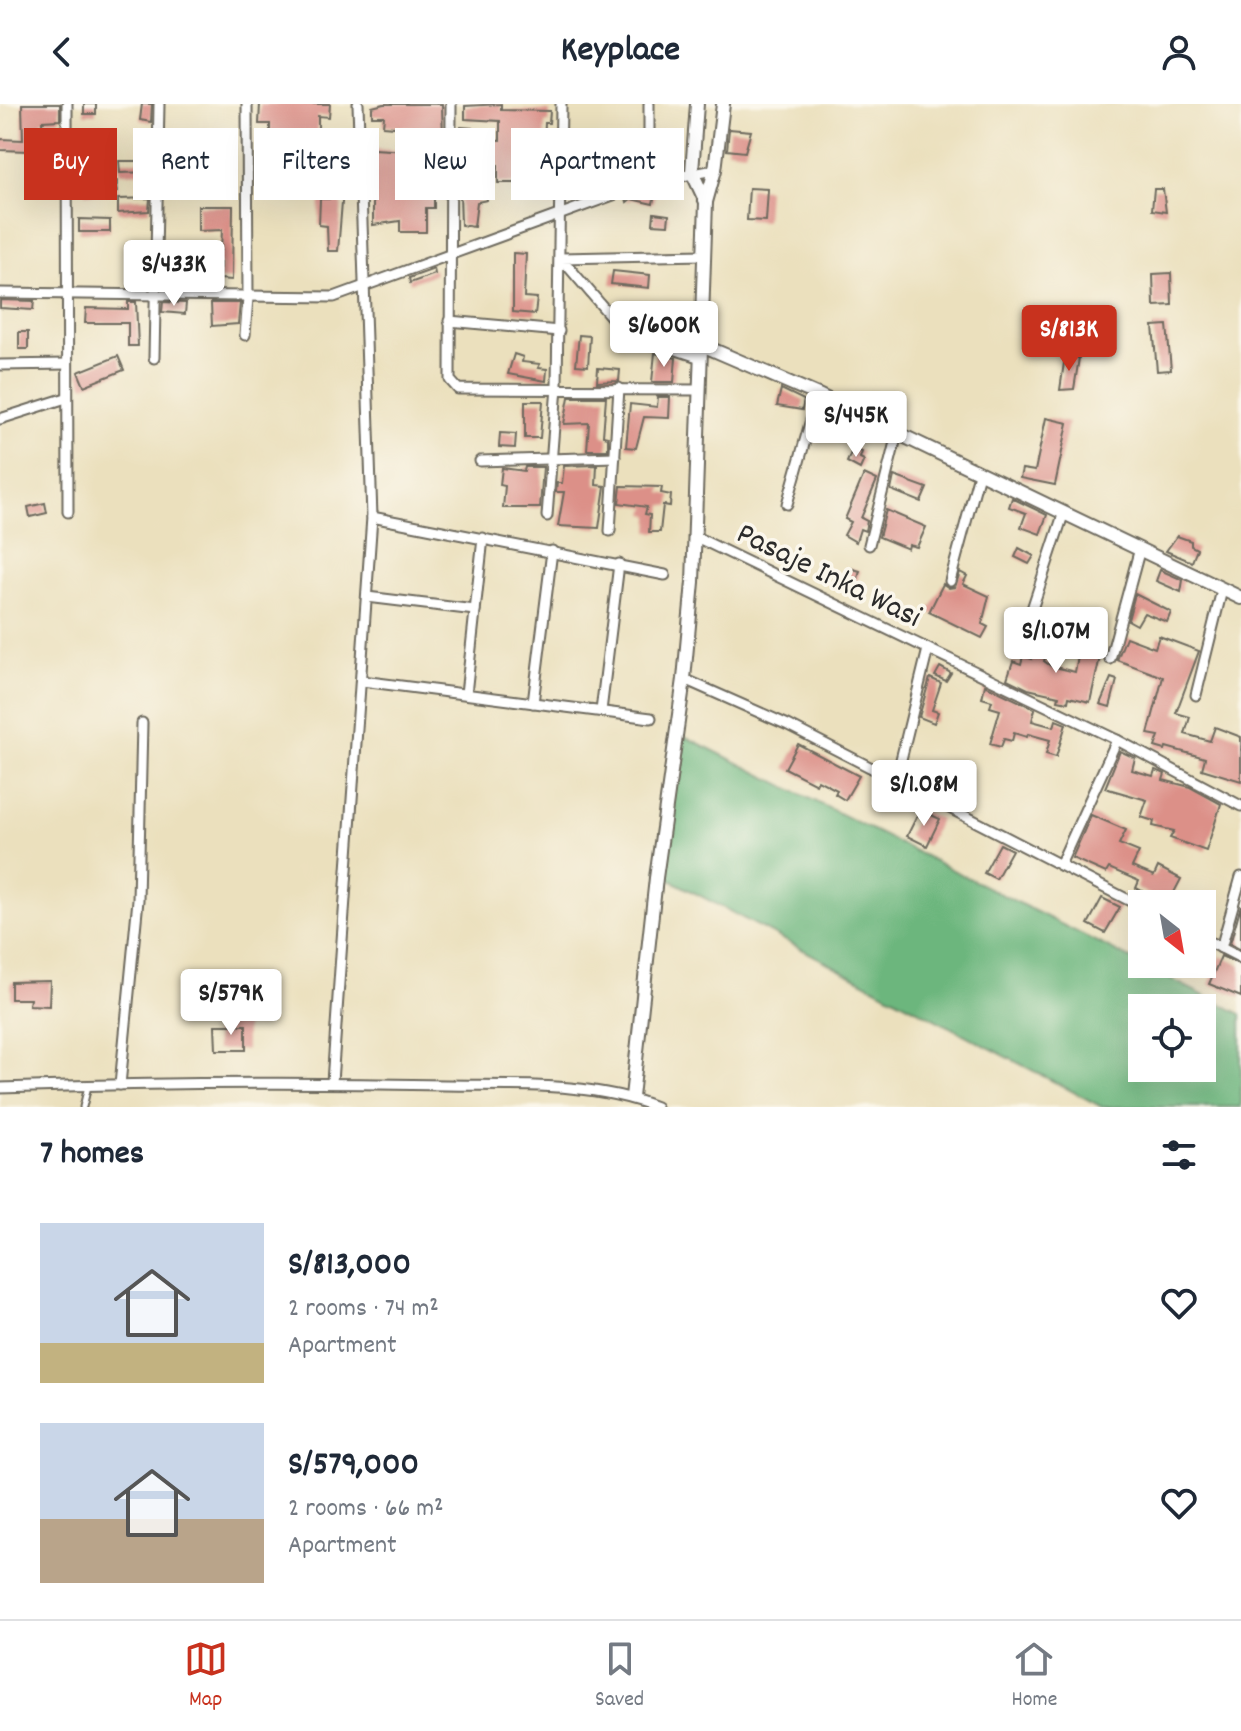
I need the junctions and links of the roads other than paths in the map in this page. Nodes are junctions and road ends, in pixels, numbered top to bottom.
1 (67, 104) edge
2 (159, 104) edge
3 (247, 104) edge
4 (358, 104) edge
5 (451, 104) edge
6 (561, 104) edge
7 (649, 104) edge
8 (697, 104) edge
9 (723, 104) edge
10 (649, 128) edge
11 (715, 170) junction
12 (692, 172) junction
13 (684, 174) edge
14 (600, 200) edge
15 (706, 202) junction
16 (562, 214) junction
17 (448, 255) junction
18 (704, 255) junction
19 (561, 258) junction
20 (363, 287) junction
21 (0, 293) edge
22 (68, 293) junction
23 (157, 295) junction
24 (248, 298) junction
25 (449, 321) junction
26 (559, 331) junction
27 (245, 335) dead end
28 (701, 352) junction
29 (154, 358) dead end
30 (67, 364) junction
31 (0, 365) edge
32 (557, 387) junction
33 (619, 388) junction
34 (700, 390) junction
35 (818, 395) junction
36 (66, 398) junction
37 (0, 419) edge
38 (897, 434) junction
39 (615, 457) junction
40 (553, 459) junction
41 (480, 461) dead end
42 (979, 474) junction
43 (787, 504) dead end
44 (68, 512) dead end
45 (1063, 515) junction
46 (547, 516) dead end
47 (372, 517) junction
48 (610, 531) dead end
49 (696, 537) junction
50 (483, 538) junction
51 (869, 545) dead end
52 (552, 551) junction
53 (1139, 552) junction
54 (619, 564) junction
55 (665, 575) dead end
56 (950, 581) dead end
57 (1222, 590) junction
58 (367, 597) junction
59 (1241, 598) edge
60 (475, 610) junction
61 (1030, 615) dead end
62 (928, 649) junction
63 (1110, 659) dead end
64 (684, 679) junction
65 (362, 681) junction
66 (466, 694) junction
67 (1196, 695) dead end
68 (533, 703) junction
69 (601, 711) junction
70 (651, 718) dead end
71 (142, 723) dead end
72 (1117, 740) junction
73 (896, 780) junction
74 (1241, 806) edge
75 (1060, 865) junction
76 (1241, 877) edge
77 (1128, 900) edge
78 (1216, 945) edge
79 (1221, 948) junction
80 (1241, 958) edge
81 (332, 1082) junction
82 (88, 1085) junction
83 (120, 1085) junction
84 (0, 1088) edge
85 (631, 1102) edge
86 (83, 1107) edge
87 (656, 1107) edge

1 - 22 street
2 - 23 street
3 - 24 street
4 - 20 street
5 - 17 street
6 - 16 street
7 - 10 street
8 - 12 street
9 - 11 street
11 - 12 street
11 - 15 street
12 - 13 street
12 - 15 street
14 - 16 street
15 - 18 street
16 - 17 street
16 - 19 street
17 - 20 street
17 - 25 street
18 - 19 street
18 - 28 street
19 - 26 street
19 - 28 street
20 - 24 street
20 - 47 street
21 - 22 street
22 - 23 street
22 - 30 street
23 - 24 street
23 - 29 street
24 - 27 street
25 - 26 street
25 - 32 street
26 - 32 street
28 - 34 street
28 - 35 street
30 - 31 street
30 - 36 street
32 - 33 street
32 - 40 street
33 - 34 street
33 - 39 street
34 - 49 street
35 - 38 street
35 - 43 street
36 - 37 street
36 - 44 street
38 - 42 street
38 - 51 street
39 - 40 street
39 - 48 street
40 - 41 street
40 - 46 street
42 - 45 street
42 - 56 street
45 - 53 street
45 - 61 street
47 - 50 street
47 - 58 street
49 - 62 street, Pasaje Inka Wasi
49 - 64 street
50 - 52 street
50 - 60 street
52 - 54 street
52 - 68 street
53 - 57 street
53 - 63 street
54 - 55 street
54 - 69 street
57 - 59 street
57 - 67 street
58 - 60 street
58 - 65 street
60 - 66 street
62 - 72 street, Pasaje Inka Wasi
62 - 73 street
64 - 73 street
64 - 85 street
65 - 66 street
65 - 81 street
66 - 68 street
68 - 69 street
69 - 70 street
71 - 83 street
72 - 74 street, Pasaje Inka Wasi
72 - 75 street
73 - 75 street
75 - 77 street
76 - 79 street
78 - 79 street
79 - 80 street
81 - 83 street
81 - 85 street
82 - 83 street
82 - 84 street
82 - 86 lane
85 - 87 street

